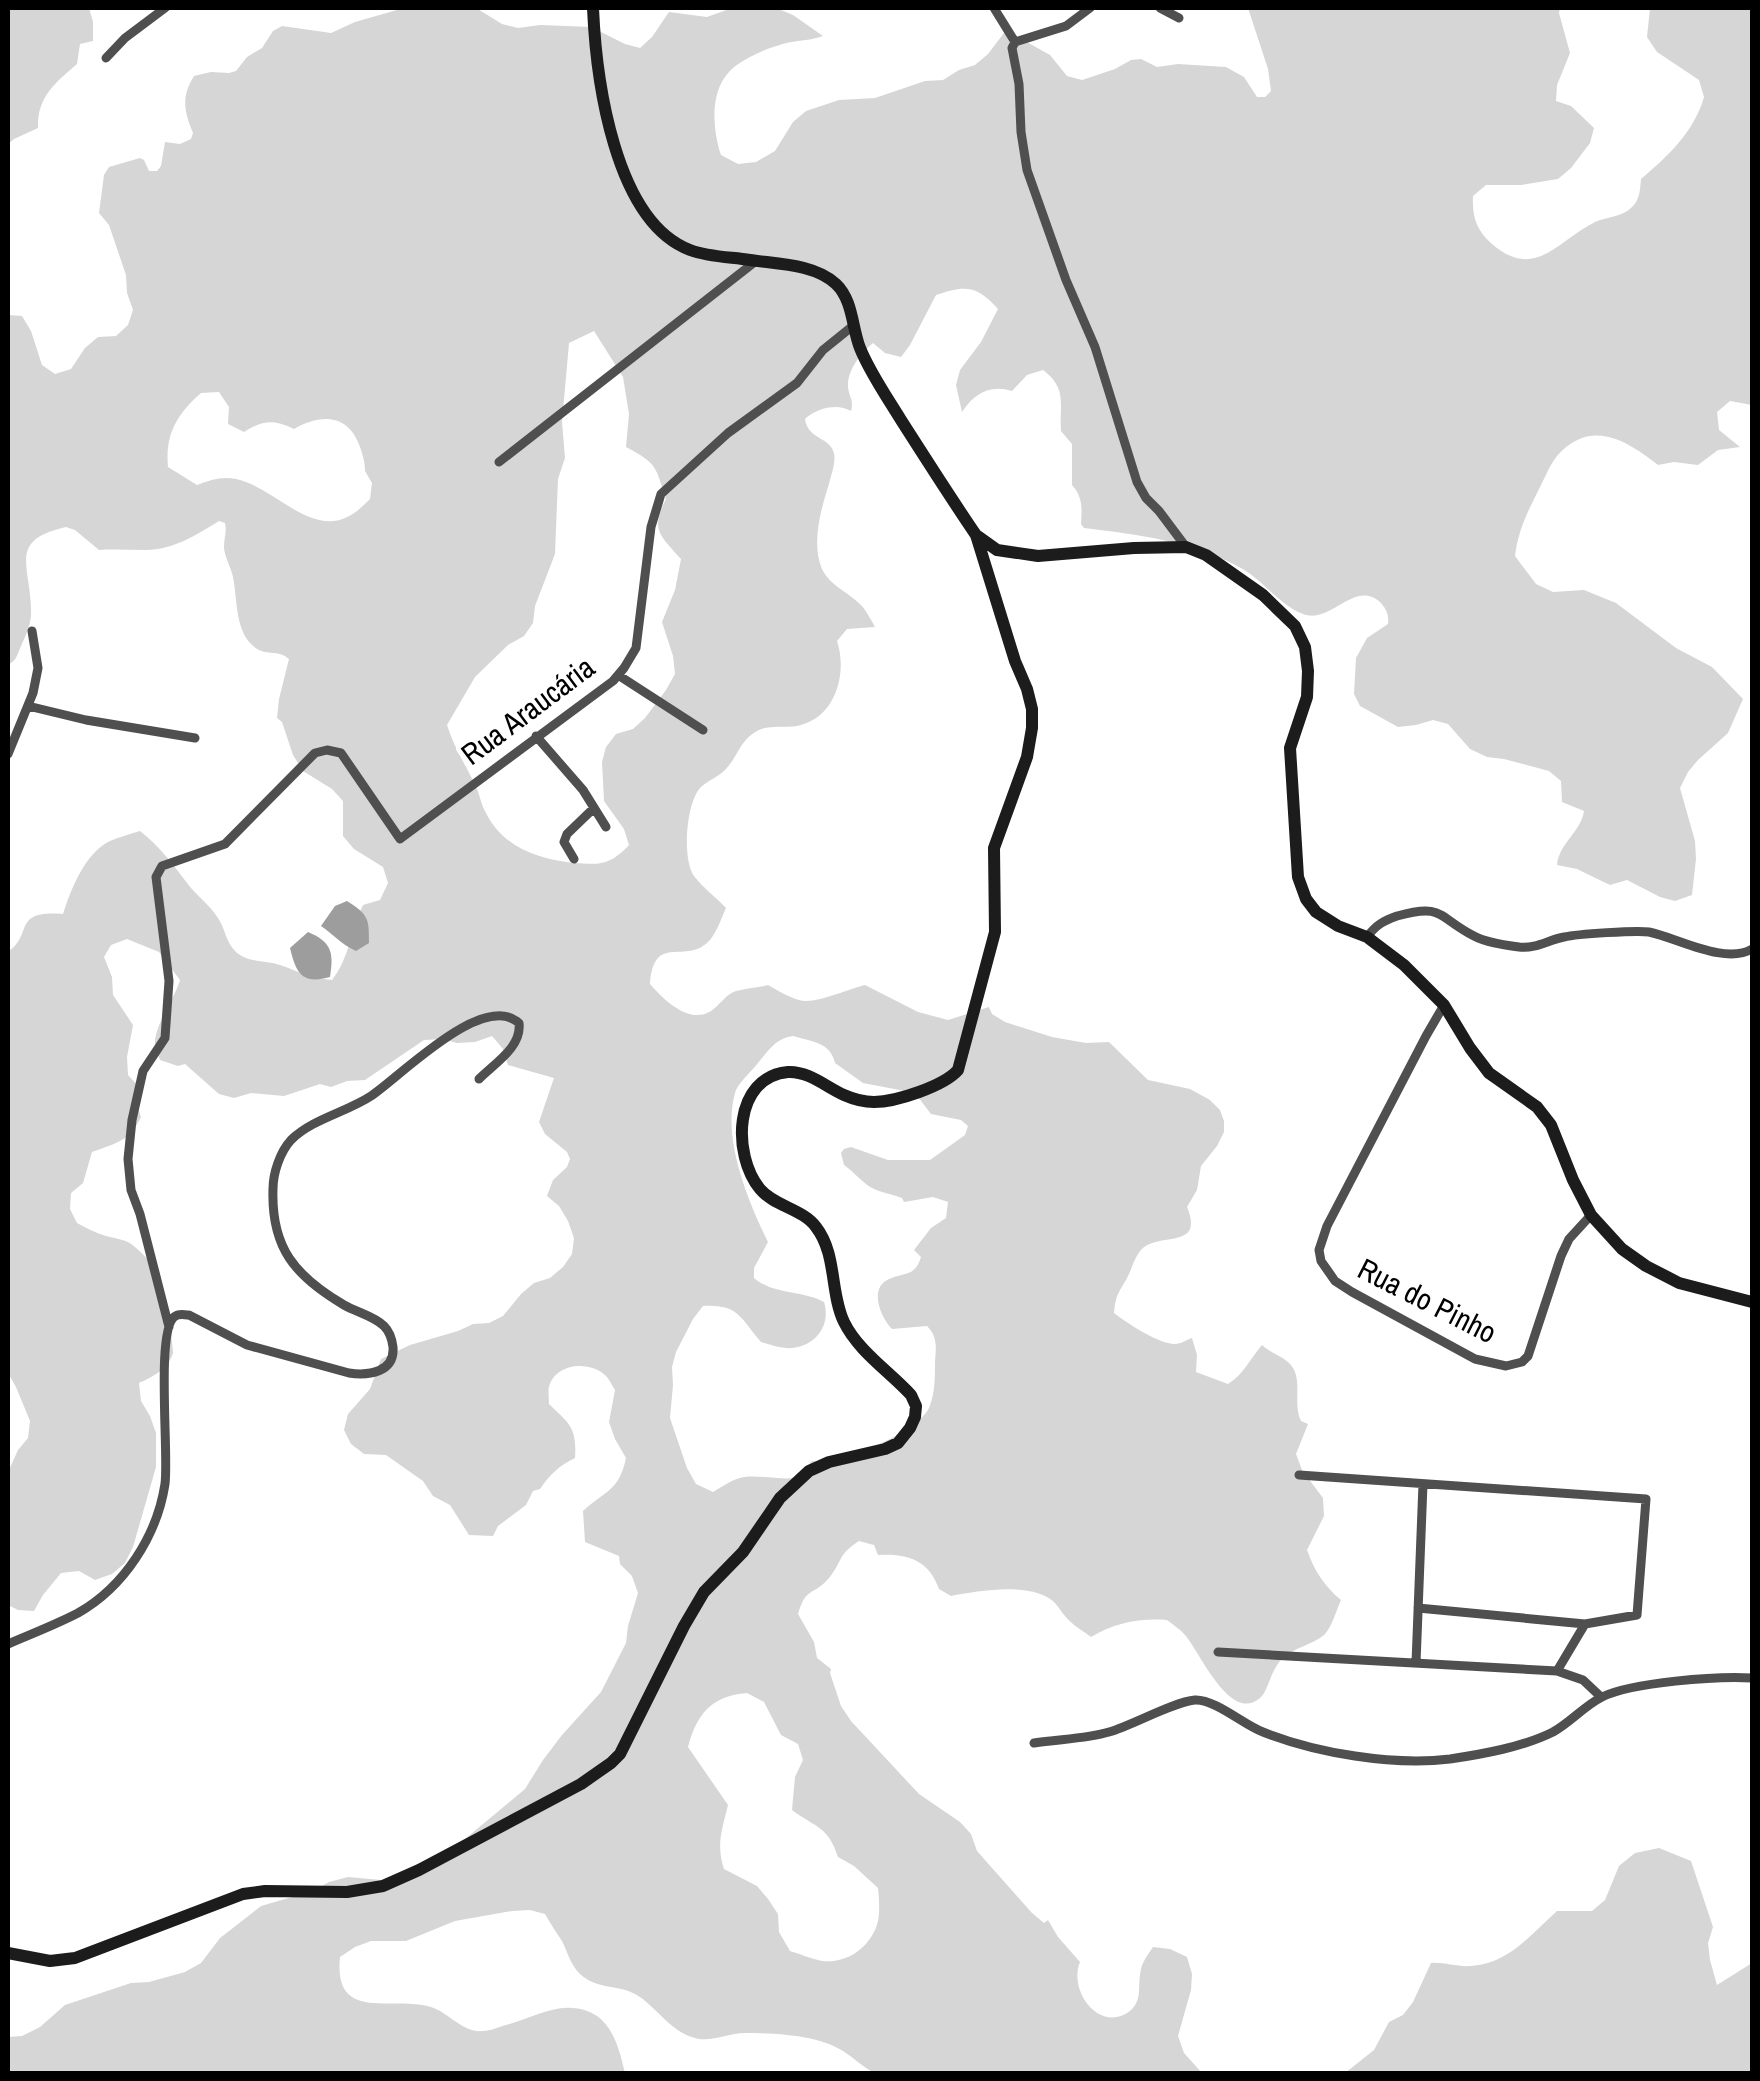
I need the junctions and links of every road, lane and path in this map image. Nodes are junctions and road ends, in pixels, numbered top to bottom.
1 (165, 8) edge
2 (593, 8) edge
3 (994, 8) edge
4 (1090, 8) edge
5 (1160, 8) edge
6 (1179, 18) dead end
7 (1015, 42) junction
8 (106, 58) dead end
9 (756, 261) junction
10 (854, 326) junction
11 (500, 462) dead end
12 (976, 535) junction
13 (1186, 547) junction
14 (32, 631) dead end
15 (618, 675) junction
16 (28, 706) junction
17 (704, 730) dead end
18 (536, 736) junction
19 (195, 738) dead end
20 (8, 754) edge
21 (594, 808) junction
22 (606, 826) dead end
23 (574, 859) dead end
24 (1367, 938) junction
25 (1752, 949) edge
26 (1444, 1005) junction
27 (479, 1079) dead end
28 (1591, 1215) junction
29 (1752, 1302) edge
30 (168, 1327) junction
31 (1299, 1475) dead end
32 (1423, 1484) junction
33 (1418, 1608) junction
34 (1585, 1624) junction
35 (8, 1644) edge
36 (1218, 1652) dead end
37 (1416, 1663) junction
38 (1557, 1670) junction
39 (1752, 1678) edge
40 (1600, 1698) junction
41 (1034, 1743) dead end
42 (8, 1953) edge

1 - 8 street
2 - 9 street
3 - 7 street
4 - 7 street
5 - 6 street
7 - 13 street
9 - 10 street
9 - 11 street
10 - 12 street
10 - 15 street, Rua Araucária
12 - 13 street
12 - 42 street
13 - 24 street
14 - 16 street
15 - 17 street
15 - 18 street, Rua Araucária
16 - 19 street
16 - 20 street
18 - 21 street
18 - 30 street, Rua Araucária
21 - 22 street
21 - 23 street
24 - 25 street
24 - 26 street
26 - 28 street
26 - 28 street, Rua do Pinho
27 - 30 street
28 - 29 street
30 - 35 street
31 - 32 street
32 - 33 street
32 - 34 street
33 - 34 street
33 - 37 street
34 - 38 street
36 - 37 street
37 - 38 street
38 - 40 street
39 - 40 street
40 - 41 street

